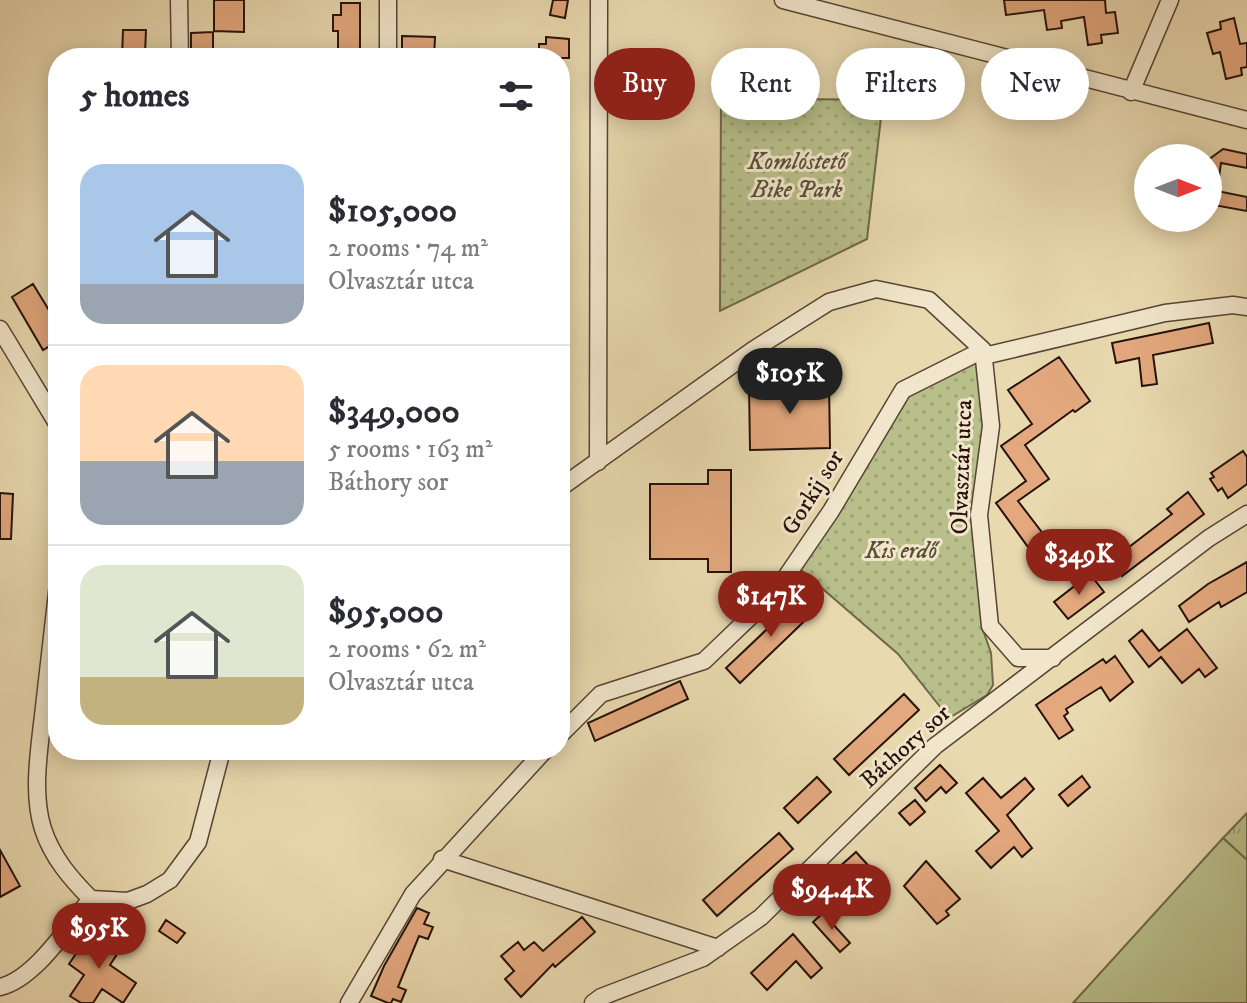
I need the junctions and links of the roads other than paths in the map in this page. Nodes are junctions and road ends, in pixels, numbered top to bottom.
1 (179, 0) edge
2 (388, 0) edge
3 (599, 0) edge
4 (783, 0) edge
5 (1170, 0) edge
6 (180, 48) edge
7 (388, 48) edge
8 (1131, 92) junction
9 (1247, 120) edge
10 (1247, 307) edge
11 (0, 329) edge
12 (984, 353) junction
13 (48, 408) edge
14 (598, 462) junction
15 (570, 481) edge
16 (1247, 514) edge
17 (1053, 658) junction
18 (48, 674) edge
19 (570, 725) edge
20 (219, 760) edge
21 (536, 760) edge
22 (442, 859) junction
23 (91, 899) junction
24 (718, 948) junction
25 (0, 987) edge
26 (349, 1003) edge
27 (593, 1003) edge

1 - 6 street
2 - 7 street
3 - 14 street
4 - 8 street
5 - 8 street
8 - 9 street
10 - 12 street, Gorkij sor
11 - 13 street
12 - 14 street
12 - 17 street, Olvasztár utca
12 - 19 street, Gorkij sor
14 - 15 street
16 - 17 street, Báthory sor
17 - 24 street, Báthory sor
18 - 23 street
20 - 23 street
21 - 22 street
22 - 24 street
22 - 26 street
23 - 25 street
24 - 27 street, Báthory sor

